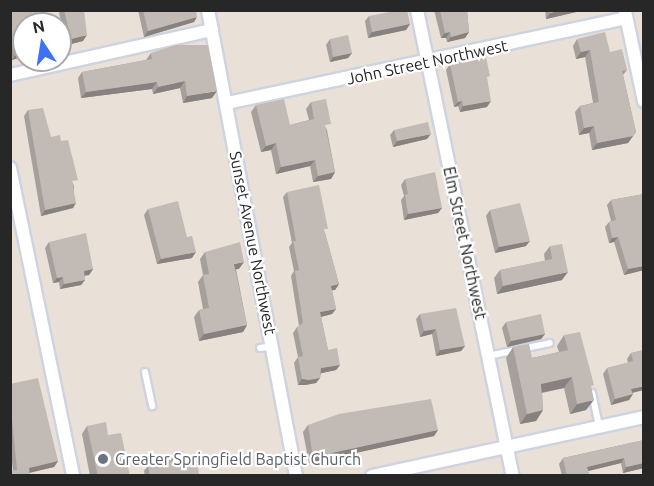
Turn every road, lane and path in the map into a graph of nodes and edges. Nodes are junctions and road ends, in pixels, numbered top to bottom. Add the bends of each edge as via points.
1 (208, 10) edge
2 (417, 10) edge
3 (625, 14) edge
4 (212, 30) junction
5 (428, 62) junction
6 (10, 75) edge
7 (643, 98) edge
8 (227, 103) junction
9 (10, 168) edge
10 (550, 343) dead end
11 (489, 356) junction
12 (145, 372) dead end
13 (590, 384) edge
14 (152, 406) dead end
15 (644, 417) edge
16 (599, 427) junction
17 (507, 446) junction
18 (73, 476) edge
19 (296, 476) edge
20 (372, 476) edge
21 (513, 476) edge

1 - 4 street, Sunset Avenue Northwest
2 - 5 street, Elm Street Northwest
3 - 5 street, John Street Northwest
3 - 7 street
4 - 6 street
4 - 8 street, Sunset Avenue Northwest
5 - 8 street, John Street Northwest
5 - 11 street, Elm Street Northwest
8 - 19 street, Sunset Avenue Northwest via 266,347
9 - 18 street
10 - 11 lane
11 - 17 street, Elm Street Northwest
12 - 14 lane
13 - 16 lane
15 - 16 street
16 - 17 street
17 - 20 street
17 - 21 street, Elm Street Northwest

